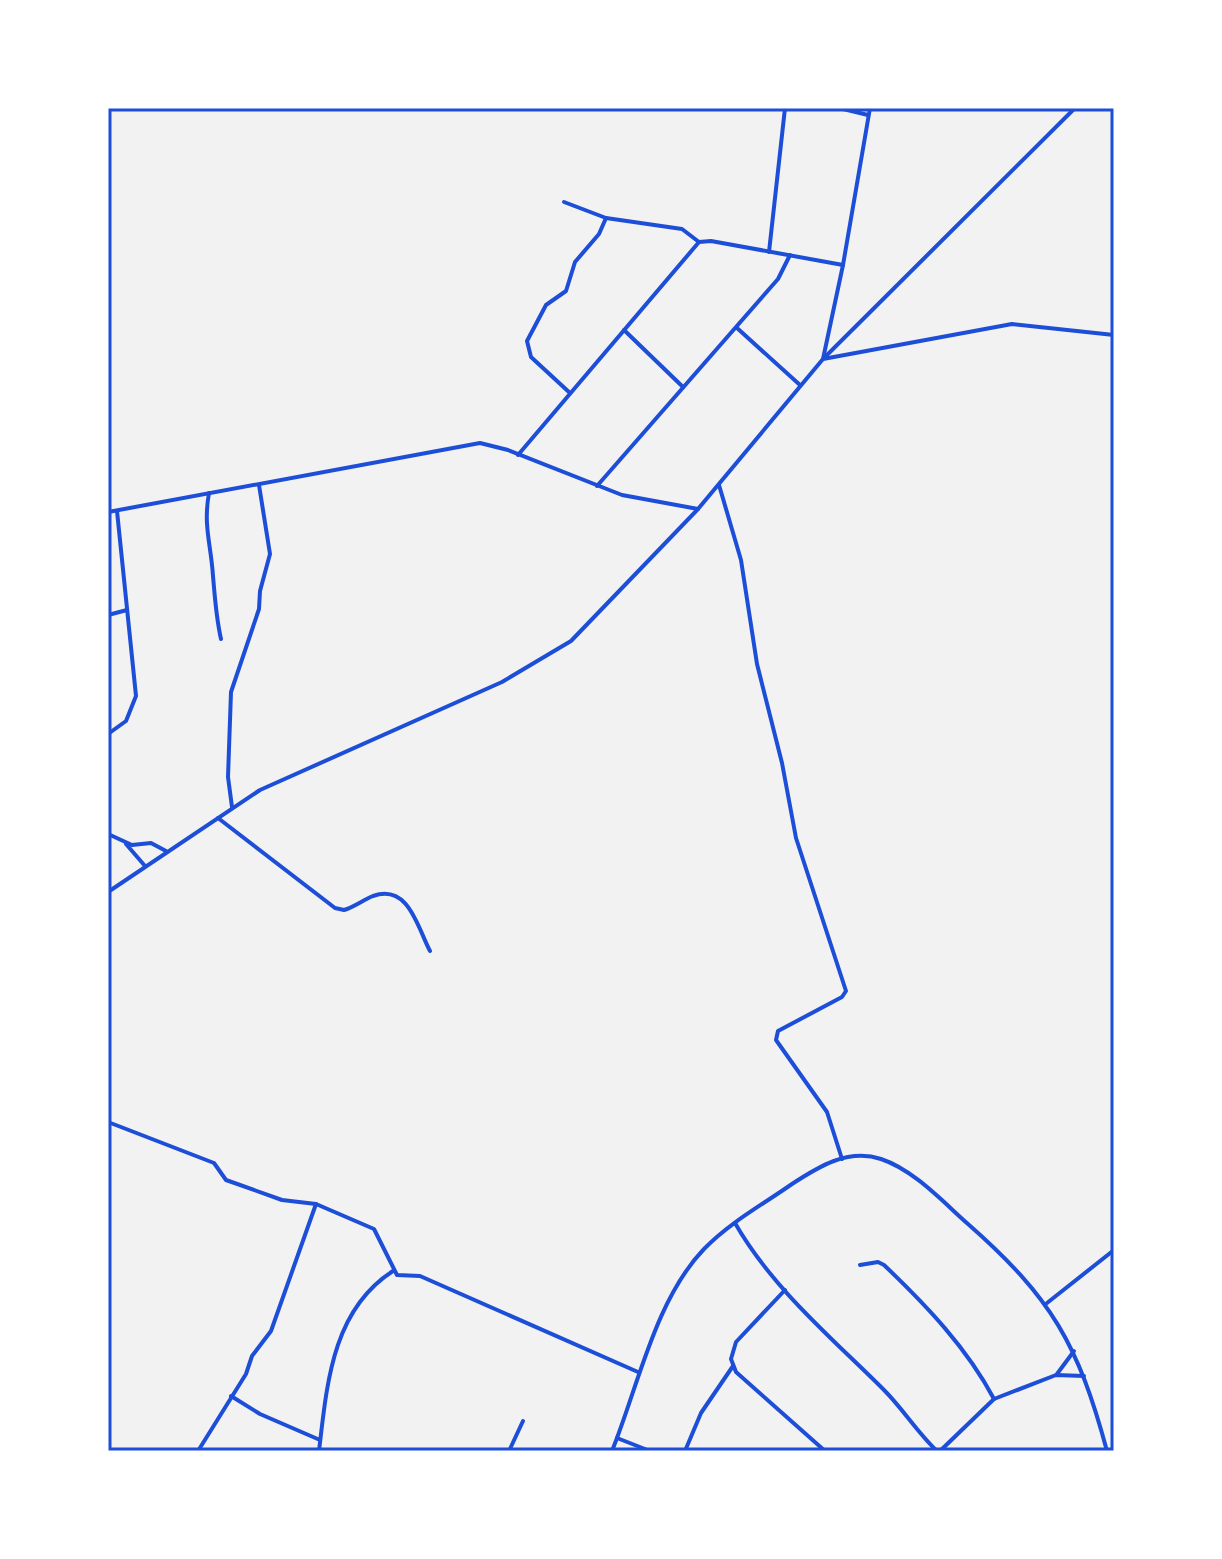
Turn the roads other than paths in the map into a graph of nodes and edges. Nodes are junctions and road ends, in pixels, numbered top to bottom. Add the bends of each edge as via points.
1 (785, 108) edge
2 (839, 108) edge
3 (870, 108) edge
4 (1075, 108) edge
5 (868, 115) junction
6 (564, 202) dead end
7 (606, 218) junction
8 (699, 242) junction
9 (769, 252) junction
10 (790, 255) junction
11 (843, 265) junction
12 (736, 328) junction
13 (624, 330) junction
14 (1114, 335) edge
15 (823, 359) junction
16 (800, 385) junction
17 (683, 387) junction
18 (570, 393) junction
19 (518, 455) junction
20 (719, 484) junction
21 (259, 485) junction
22 (596, 486) junction
23 (209, 493) junction
24 (698, 509) junction
25 (117, 511) junction
26 (108, 512) edge
27 (127, 610) junction
28 (108, 615) edge
29 (221, 639) dead end
30 (108, 734) edge
31 (233, 807) junction
32 (218, 818) junction
33 (108, 834) edge
34 (124, 842) junction
35 (166, 851) junction
36 (145, 866) junction
37 (108, 892) edge
38 (430, 951) dead end
39 (108, 1122) edge
40 (842, 1159) junction
41 (316, 1204) junction
42 (735, 1223) junction
43 (1114, 1250) edge
44 (860, 1265) dead end
45 (393, 1271) junction
46 (785, 1290) junction
47 (1047, 1303) junction
48 (1074, 1351) junction
49 (733, 1366) junction
50 (638, 1372) junction
51 (1056, 1375) junction
52 (1084, 1376) junction
53 (231, 1396) junction
54 (994, 1399) junction
55 (523, 1421) dead end
56 (617, 1438) junction
57 (320, 1440) junction
58 (198, 1451) edge
59 (319, 1451) edge
60 (509, 1451) edge
61 (612, 1451) edge
62 (650, 1451) edge
63 (685, 1451) edge
64 (825, 1451) edge
65 (938, 1451) edge
66 (1107, 1451) edge

1 - 9 street
2 - 5 street
3 - 5 street
4 - 15 street
5 - 11 street
6 - 7 street
7 - 8 street via 682,229
7 - 18 street via 575,262 566,291 546,305 527,341 531,357
8 - 9 street
8 - 13 street
9 - 10 street
10 - 11 street
10 - 12 street via 778,279
11 - 15 street
12 - 16 street
12 - 17 street
13 - 17 street
13 - 18 street
14 - 15 street via 1012,324
15 - 16 street
16 - 20 street
17 - 22 street
18 - 19 street
19 - 21 street via 480,443
19 - 22 street
20 - 24 street
20 - 40 street via 741,560 757,664 796,838 846,991 778,1031 776,1040 827,1112
21 - 23 street
21 - 31 street via 270,554 259,609 231,692 228,777
22 - 24 street
23 - 25 street
23 - 29 street via 204,520
24 - 31 street via 591,623 549,657 307,767
25 - 26 street
25 - 27 street
27 - 28 street
27 - 30 street via 136,696 126,721
31 - 32 street
32 - 35 street
32 - 38 street via 335,908 344,910 376,895 398,898 414,913
33 - 34 street
34 - 35 street via 142,847 151,843
34 - 36 street
35 - 36 street
36 - 37 street
39 - 41 street via 214,1163 226,1180 282,1200
40 - 42 street via 811,1171
40 - 47 street via 881,1159 905,1173 994,1247
41 - 45 street via 377,1231
41 - 53 street via 271,1331
42 - 46 street via 754,1256
42 - 50 street via 702,1251 685,1275
43 - 47 street
44 - 54 street via 884,1265 918,1297 974,1364
45 - 50 street via 403,1277 420,1276
45 - 57 street via 362,1295 343,1325
46 - 49 street via 736,1342
46 - 65 street
47 - 48 street
48 - 51 street
48 - 52 street
49 - 63 street via 701,1413
49 - 64 street
50 - 56 street
51 - 52 street
51 - 54 street
52 - 66 street
53 - 57 street
53 - 58 street
54 - 65 street
55 - 60 street
56 - 61 street
56 - 62 street
57 - 59 street

